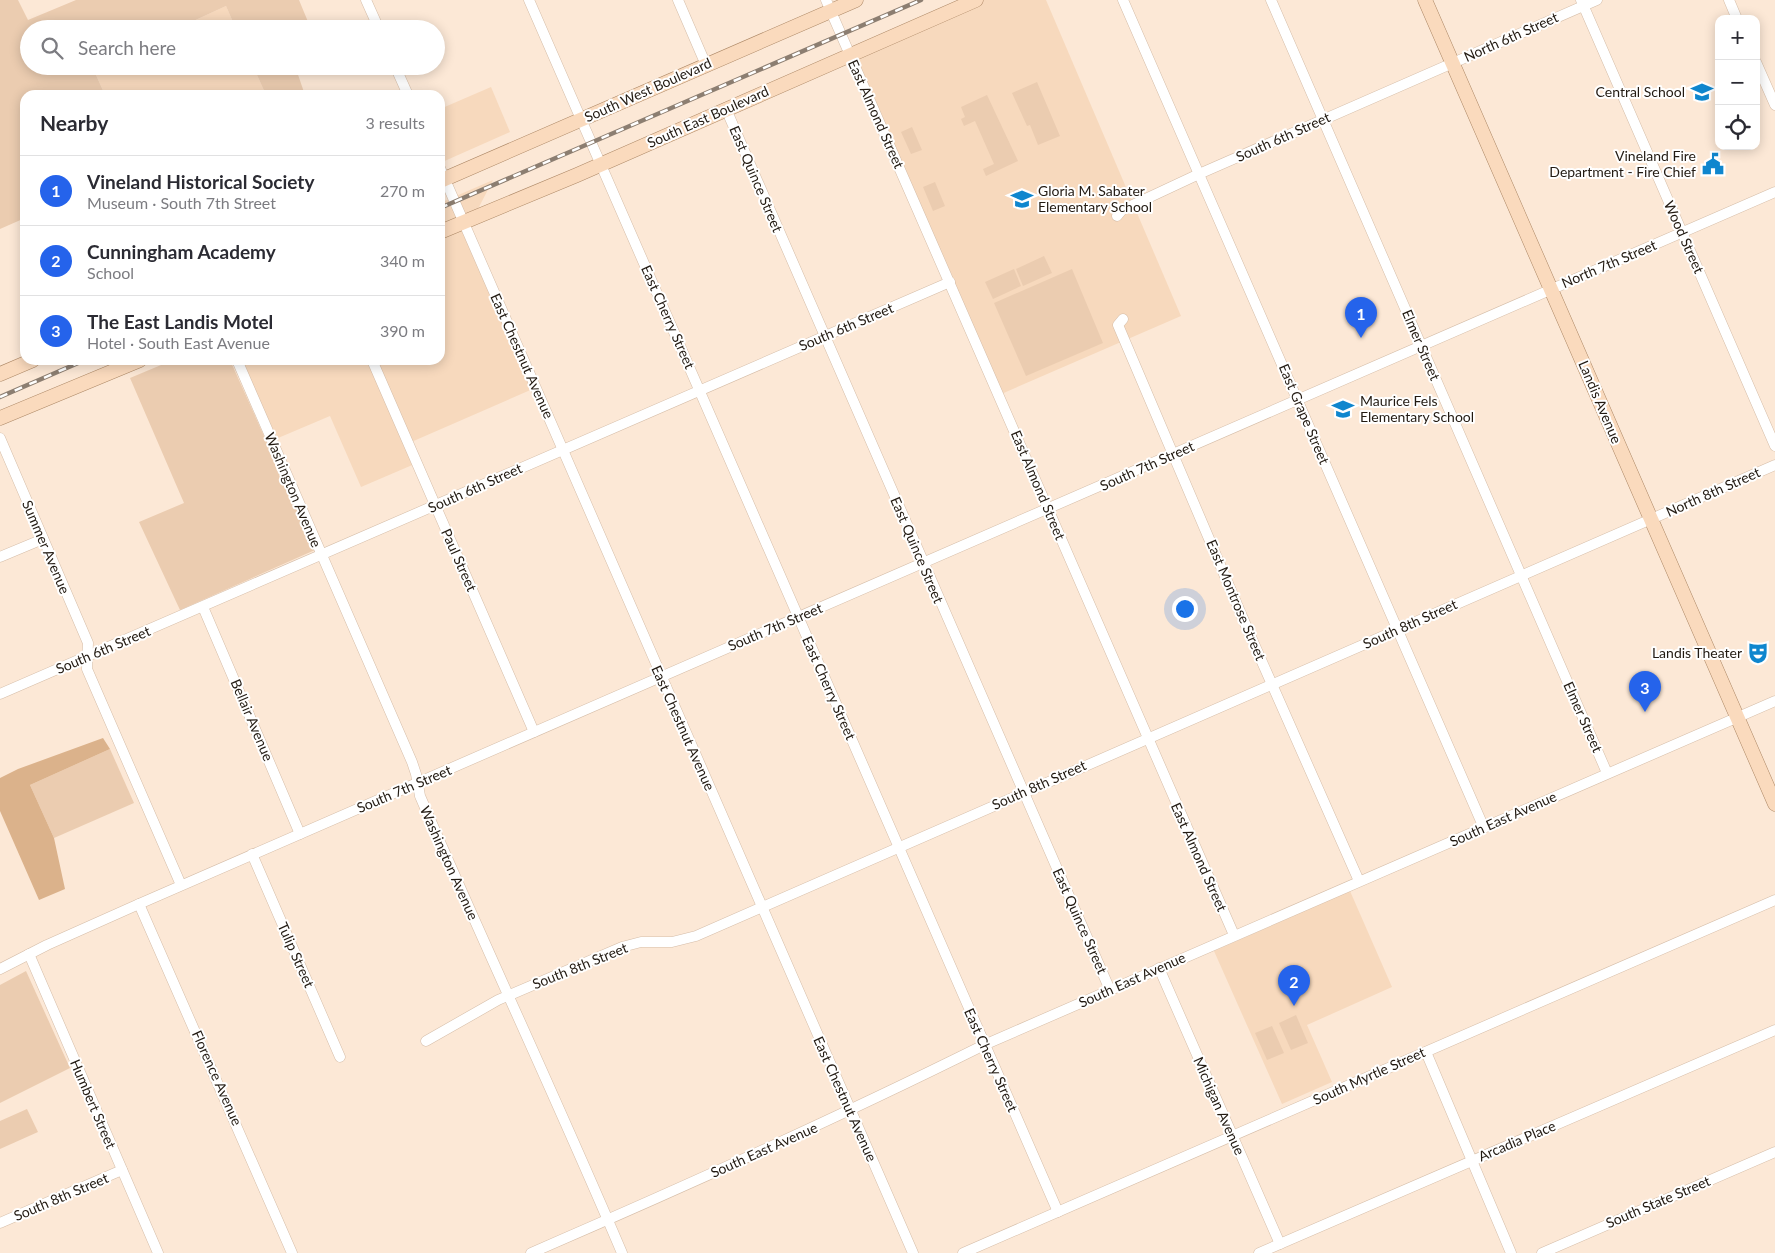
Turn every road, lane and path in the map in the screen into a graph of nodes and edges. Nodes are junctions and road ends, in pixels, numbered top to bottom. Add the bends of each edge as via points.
1 (366, 0) edge
2 (529, 0) edge
3 (678, 0) edge
4 (856, 0) edge
5 (975, 0) edge
6 (1123, 0) edge
7 (1271, 0) edge
8 (1425, 0) edge
9 (1597, 0) edge
10 (1729, 0) edge
11 (1582, 3) edge
12 (829, 5) edge
13 (1735, 15) edge
14 (375, 20) edge
15 (850, 55) junction
16 (1452, 63) junction
17 (706, 65) junction
18 (1760, 71) edge
19 (399, 75) edge
20 (406, 90) edge
21 (1775, 105) edge
22 (726, 109) junction
23 (582, 119) junction
24 (1324, 120) junction
25 (602, 164) junction
26 (1198, 174) junction
27 (445, 175) edge
28 (445, 182) edge
29 (1775, 192) edge
30 (1117, 216) dead end
31 (463, 222) junction
32 (445, 230) edge
33 (1682, 232) junction
34 (950, 282) junction
35 (1552, 289) junction
36 (1123, 319) dead end
37 (824, 336) junction
38 (1422, 346) junction
39 (21, 365) edge
40 (128, 365) edge
41 (238, 365) edge
42 (374, 365) edge
43 (0, 374) edge
44 (700, 390) junction
45 (1297, 400) junction
46 (0, 418) edge
47 (0, 438) edge
48 (1775, 446) edge
49 (562, 448) junction
50 (1173, 455) junction
51 (1775, 465) edge
52 (435, 506) junction
53 (1048, 509) junction
54 (1651, 520) junction
55 (43, 539) junction
56 (321, 554) junction
57 (0, 557) edge
58 (923, 564) junction
59 (1521, 575) junction
60 (203, 606) junction
61 (798, 618) junction
62 (1397, 630) junction
63 (88, 656) junction
64 (661, 676) junction
65 (1272, 684) junction
66 (0, 694) edge
67 (1775, 701) edge
68 (1738, 717) junction
69 (534, 732) junction
70 (1148, 738) junction
71 (1607, 773) junction
72 (418, 782) junction
73 (1023, 792) junction
74 (1775, 804) edge
75 (1484, 828) junction
76 (300, 834) junction
77 (899, 847) junction
78 (252, 854) junction
79 (1358, 881) junction
80 (181, 886) junction
81 (1775, 900) edge
82 (139, 904) junction
83 (761, 906) junction
84 (1234, 936) junction
85 (29, 954) junction
86 (1159, 968) junction
87 (0, 969) edge
88 (1110, 990) junction
89 (507, 996) junction
90 (1775, 1030) edge
91 (426, 1042) dead end
92 (984, 1045) junction
93 (1426, 1052) junction
94 (340, 1056) dead end
95 (850, 1110) junction
96 (1232, 1136) junction
97 (1775, 1152) edge
98 (1472, 1161) junction
99 (122, 1170) junction
100 (1058, 1212) junction
101 (608, 1220) junction
102 (0, 1223) edge
103 (1280, 1244) junction
104 (158, 1253) edge
105 (292, 1253) edge
106 (531, 1253) edge
107 (622, 1253) edge
108 (913, 1253) edge
109 (963, 1253) edge
110 (1259, 1253) edge
111 (1511, 1253) edge
112 (1542, 1253) edge

1 - 14 street
2 - 23 street, East Cherry Street
3 - 17 street
4 - 12 main road, South West Boulevard
5 - 15 main road, South East Boulevard
6 - 26 street, East Grape Street
7 - 24 street, Elmer Street
8 - 16 main road, Landis Avenue
9 - 11 street, North 6th Street
10 - 13 street
11 - 16 street, North 6th Street
11 - 33 street, Wood Street
12 - 15 street, East Almond Street
12 - 17 main road, South West Boulevard
15 - 22 main road, South East Boulevard
15 - 34 street, East Almond Street
16 - 24 street, South 6th Street
16 - 35 main road, Landis Avenue
17 - 23 main road, South West Boulevard
18 - 21 street
19 - 20 street
22 - 25 main road, South East Boulevard
22 - 37 street, East Quince Street
23 - 25 street, East Cherry Street
23 - 27 main road, South West Boulevard
24 - 26 street, South 6th Street
24 - 38 street, Elmer Street
25 - 31 main road, South East Boulevard
25 - 44 street, East Cherry Street
26 - 30 street, South 6th Street via 1122,210
26 - 45 street, East Grape Street
28 - 31 street, East Chestnut Avenue
29 - 33 street, North 7th Street
31 - 32 main road, South East Boulevard
31 - 49 street, East Chestnut Avenue
33 - 35 street, North 7th Street
33 - 48 street, Wood Street
34 - 37 street, South 6th Street
34 - 53 street, East Almond Street
35 - 38 street, South 7th Street
35 - 54 main road, Landis Avenue
36 - 50 street, East Montrose Street via 1118,325
37 - 44 street, South 6th Street
37 - 58 street, East Quince Street
38 - 45 street, South 7th Street
38 - 59 street, Elmer Street
39 - 43 main road
40 - 46 main road
41 - 56 street, Washington Avenue
42 - 52 street, Paul Street
44 - 49 street, South 6th Street
44 - 61 street, East Cherry Street
45 - 50 street, South 7th Street
45 - 62 street, East Grape Street
47 - 55 street, Summer Avenue
49 - 52 street, South 6th Street
49 - 64 street, East Chestnut Avenue
50 - 53 street, South 7th Street
50 - 65 street, East Montrose Street
51 - 54 street, North 8th Street
52 - 56 street, South 6th Street
52 - 69 street, Paul Street
53 - 58 street, South 7th Street
53 - 70 street, East Almond Street
54 - 59 street, South 8th Street
54 - 68 main road, Landis Avenue
55 - 57 street
55 - 63 street, Summer Avenue via 88,643
56 - 60 street, South 6th Street
56 - 72 street, Washington Avenue
58 - 61 street, South 7th Street
58 - 73 street, East Quince Street
59 - 62 street, South 8th Street
59 - 71 street, Elmer Street
60 - 63 street, South 6th Street
60 - 76 street, Bellair Avenue
61 - 64 street, South 7th Street
61 - 77 street, East Cherry Street
62 - 65 street, South 8th Street
62 - 75 street, East Grape Street
63 - 66 street, South 6th Street
63 - 80 street via 87,669
64 - 69 street, South 7th Street
64 - 83 street, East Chestnut Avenue
65 - 70 street, South 8th Street
65 - 79 street, East Montrose Street
67 - 68 street, South East Avenue
68 - 71 street, South East Avenue
68 - 74 main road, Landis Avenue
69 - 72 street, South 7th Street
70 - 73 street, South 8th Street
70 - 84 street, East Almond Street
71 - 75 street, South East Avenue
72 - 76 street, South 7th Street
72 - 89 street, Washington Avenue via 420,796
73 - 77 street, South 8th Street
73 - 88 street, East Quince Street
75 - 79 street, South East Avenue
76 - 78 street, South 7th Street
77 - 83 street, South 8th Street
77 - 92 street, East Cherry Street
78 - 80 street, South 7th Street
78 - 94 street, Tulip Street
79 - 84 street, South East Avenue
80 - 82 street, South 7th Street
81 - 93 street, South Myrtle Street
82 - 85 street, South 7th Street
82 - 105 street, Florence Avenue
83 - 89 street, South 8th Street via 696,936 627,946
83 - 95 street, East Chestnut Avenue
84 - 86 street, South East Avenue
85 - 87 street, South 7th Street
85 - 99 street, Humbert Street
86 - 88 street, South East Avenue
86 - 96 street, Michigan Avenue
88 - 92 street, South East Avenue
89 - 91 street, South 8th Street
89 - 101 street, Washington Avenue
90 - 98 street, Arcadia Place
92 - 95 street, South East Avenue
92 - 100 street, East Cherry Street
93 - 96 street, South Myrtle Street
93 - 98 street
95 - 101 street, South East Avenue
95 - 108 street, East Chestnut Avenue
96 - 100 street, South Myrtle Street
96 - 103 street, Michigan Avenue
97 - 112 street, South State Street
98 - 103 street, Arcadia Place
98 - 111 street
99 - 102 street, South 8th Street
99 - 104 street, Humbert Street
100 - 109 street, South Myrtle Street
101 - 106 street, South East Avenue
101 - 107 street, Washington Avenue
103 - 110 street, Arcadia Place

